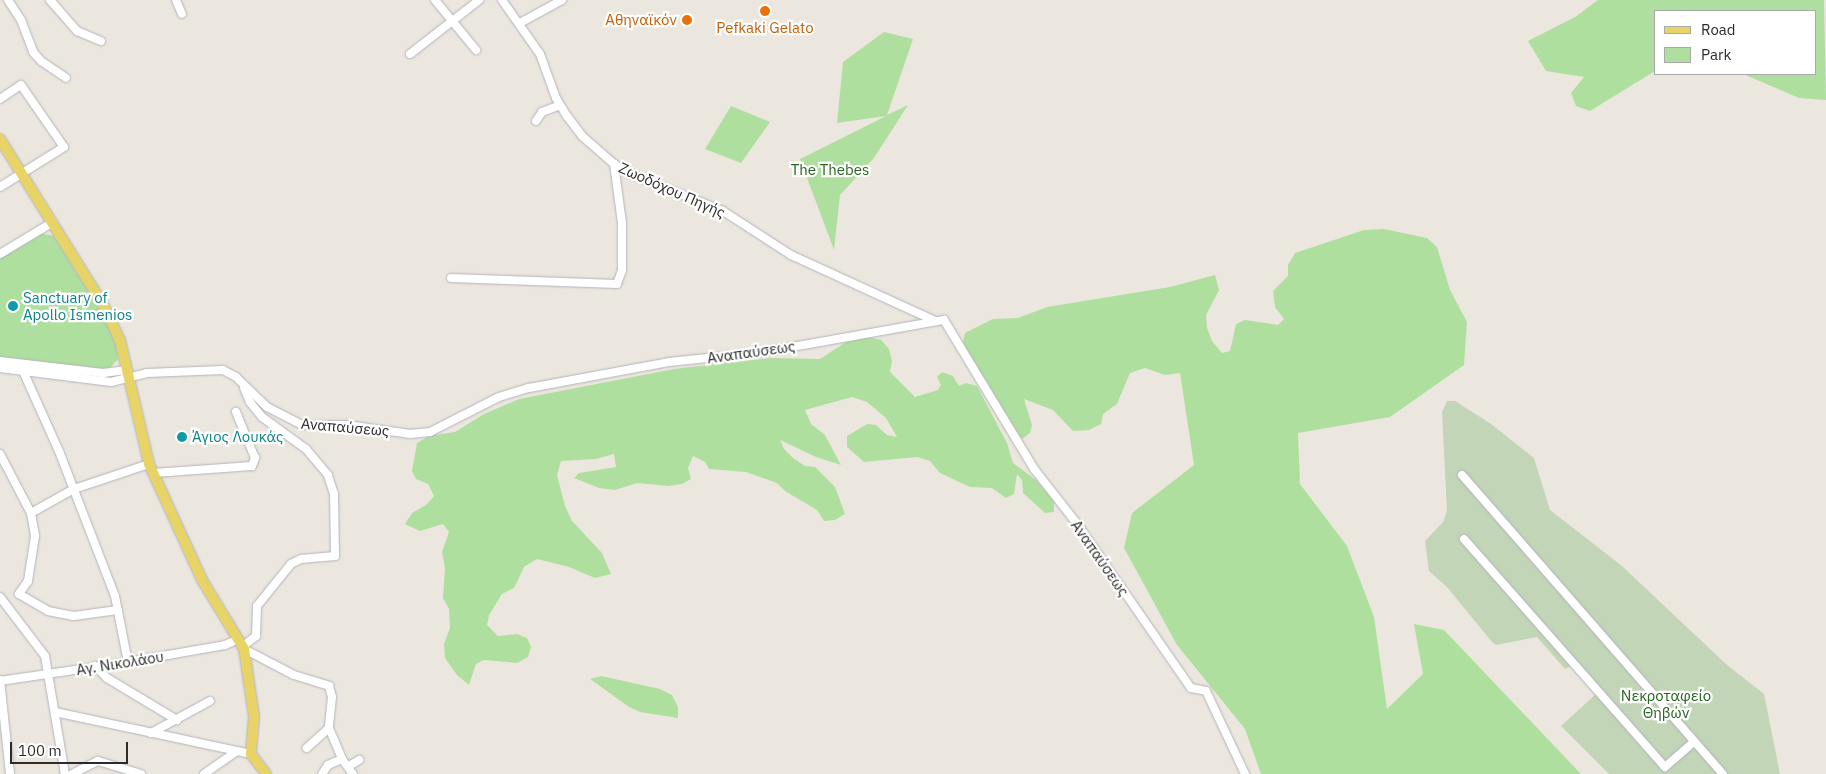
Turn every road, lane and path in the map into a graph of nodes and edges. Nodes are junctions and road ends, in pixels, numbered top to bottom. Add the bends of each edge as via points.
1 (8, 0) edge
2 (50, 0) edge
3 (176, 0) edge
4 (436, 0) edge
5 (479, 0) edge
6 (502, 0) edge
7 (562, 0) edge
8 (182, 14) dead end
9 (452, 22) junction
10 (520, 23) junction
11 (101, 41) dead end
12 (476, 50) dead end
13 (410, 54) dead end
14 (66, 78) dead end
15 (0, 99) edge
16 (560, 105) junction
17 (536, 121) dead end
18 (0, 139) edge
19 (614, 164) junction
20 (22, 172) junction
21 (0, 187) edge
22 (53, 222) junction
23 (0, 253) edge
24 (451, 278) dead end
25 (910, 309) junction
26 (936, 321) junction
27 (904, 327) junction
28 (0, 361) edge
29 (0, 368) edge
30 (18, 368) junction
31 (128, 374) junction
32 (244, 386) junction
33 (236, 412) dead end
34 (0, 454) edge
35 (151, 469) junction
36 (1462, 476) dead end
37 (74, 489) junction
38 (31, 513) junction
39 (1464, 540) dead end
40 (19, 594) junction
41 (1, 598) edge
42 (118, 610) junction
43 (242, 645) junction
44 (128, 662) junction
45 (95, 666) junction
46 (48, 674) junction
47 (0, 680) edge
48 (210, 701) dead end
49 (55, 712) junction
50 (176, 720) junction
51 (329, 728) junction
52 (151, 733) junction
53 (1694, 742) junction
54 (307, 748) dead end
55 (237, 751) junction
56 (250, 754) junction
57 (342, 760) junction
58 (359, 760) dead end
59 (351, 770) edge
60 (10, 774) edge
61 (65, 774) edge
62 (72, 774) edge
63 (141, 774) edge
64 (204, 774) edge
65 (266, 774) edge
66 (322, 774) edge
67 (1245, 774) edge
68 (1723, 774) edge

1 - 14 street via 21,20 33,52 41,62
2 - 11 street via 77,31
3 - 8 street
4 - 9 street
5 - 9 street
6 - 10 street, Ζωοδόχου Πηγής
7 - 10 street
9 - 12 street
9 - 13 street
10 - 16 street, Ζωοδόχου Πηγής via 540,54
15 - 20 street via 21,85 64,147
16 - 17 street via 542,112
16 - 19 street, Ζωοδόχου Πηγής via 582,136
18 - 20 main road
19 - 24 street via 622,224 622,270 617,284
19 - 25 street, Ζωοδόχου Πηγής via 626,172 723,211 791,256
20 - 21 street
20 - 22 main road
22 - 23 street
22 - 31 main road via 104,306 120,340
25 - 26 street, Ζωοδόχου Πηγής
25 - 27 street
26 - 27 street, Αναπαύσεως
26 - 67 street, Αναπαύσεως via 944,320 1035,470 1078,525 1191,688 1206,691
27 - 32 street, Αναπαύσεως via 764,352 592,375 529,388 499,397 430,432 410,434 347,425 302,425 267,407
28 - 30 street
29 - 30 street
30 - 31 street, Αναπαύσεως via 112,382
30 - 37 street
31 - 32 street, Αναπαύσεως via 223,370
31 - 35 main road
32 - 43 street via 250,402 262,417 306,449 328,476 334,494 335,556 300,559 291,564 257,606 256,636
33 - 35 street via 255,458 252,466
34 - 38 street
35 - 37 street
35 - 43 main road via 202,580
36 - 53 street
37 - 38 street
37 - 42 street
38 - 40 street via 36,536 28,581
39 - 53 street via 1665,768
40 - 41 street
40 - 42 street via 48,611 74,616
41 - 46 street via 42,650
42 - 44 street
43 - 44 street, Αγ. Νικολάου via 225,645
43 - 51 street via 294,675 329,686 332,697
43 - 56 main road via 254,717
44 - 45 street, Αγ. Νικολάου
45 - 46 street, Αγ. Νικολάου
45 - 50 street via 107,678
46 - 47 street, Αγ. Νικολάου
46 - 49 street
47 - 60 street
48 - 50 street
49 - 52 street
49 - 61 street
50 - 52 street
51 - 54 street
51 - 57 street
52 - 55 street
53 - 68 street
55 - 56 street
55 - 64 street
56 - 65 main road
57 - 59 street
57 - 66 street via 328,764
58 - 59 street
62 - 63 street via 98,761

